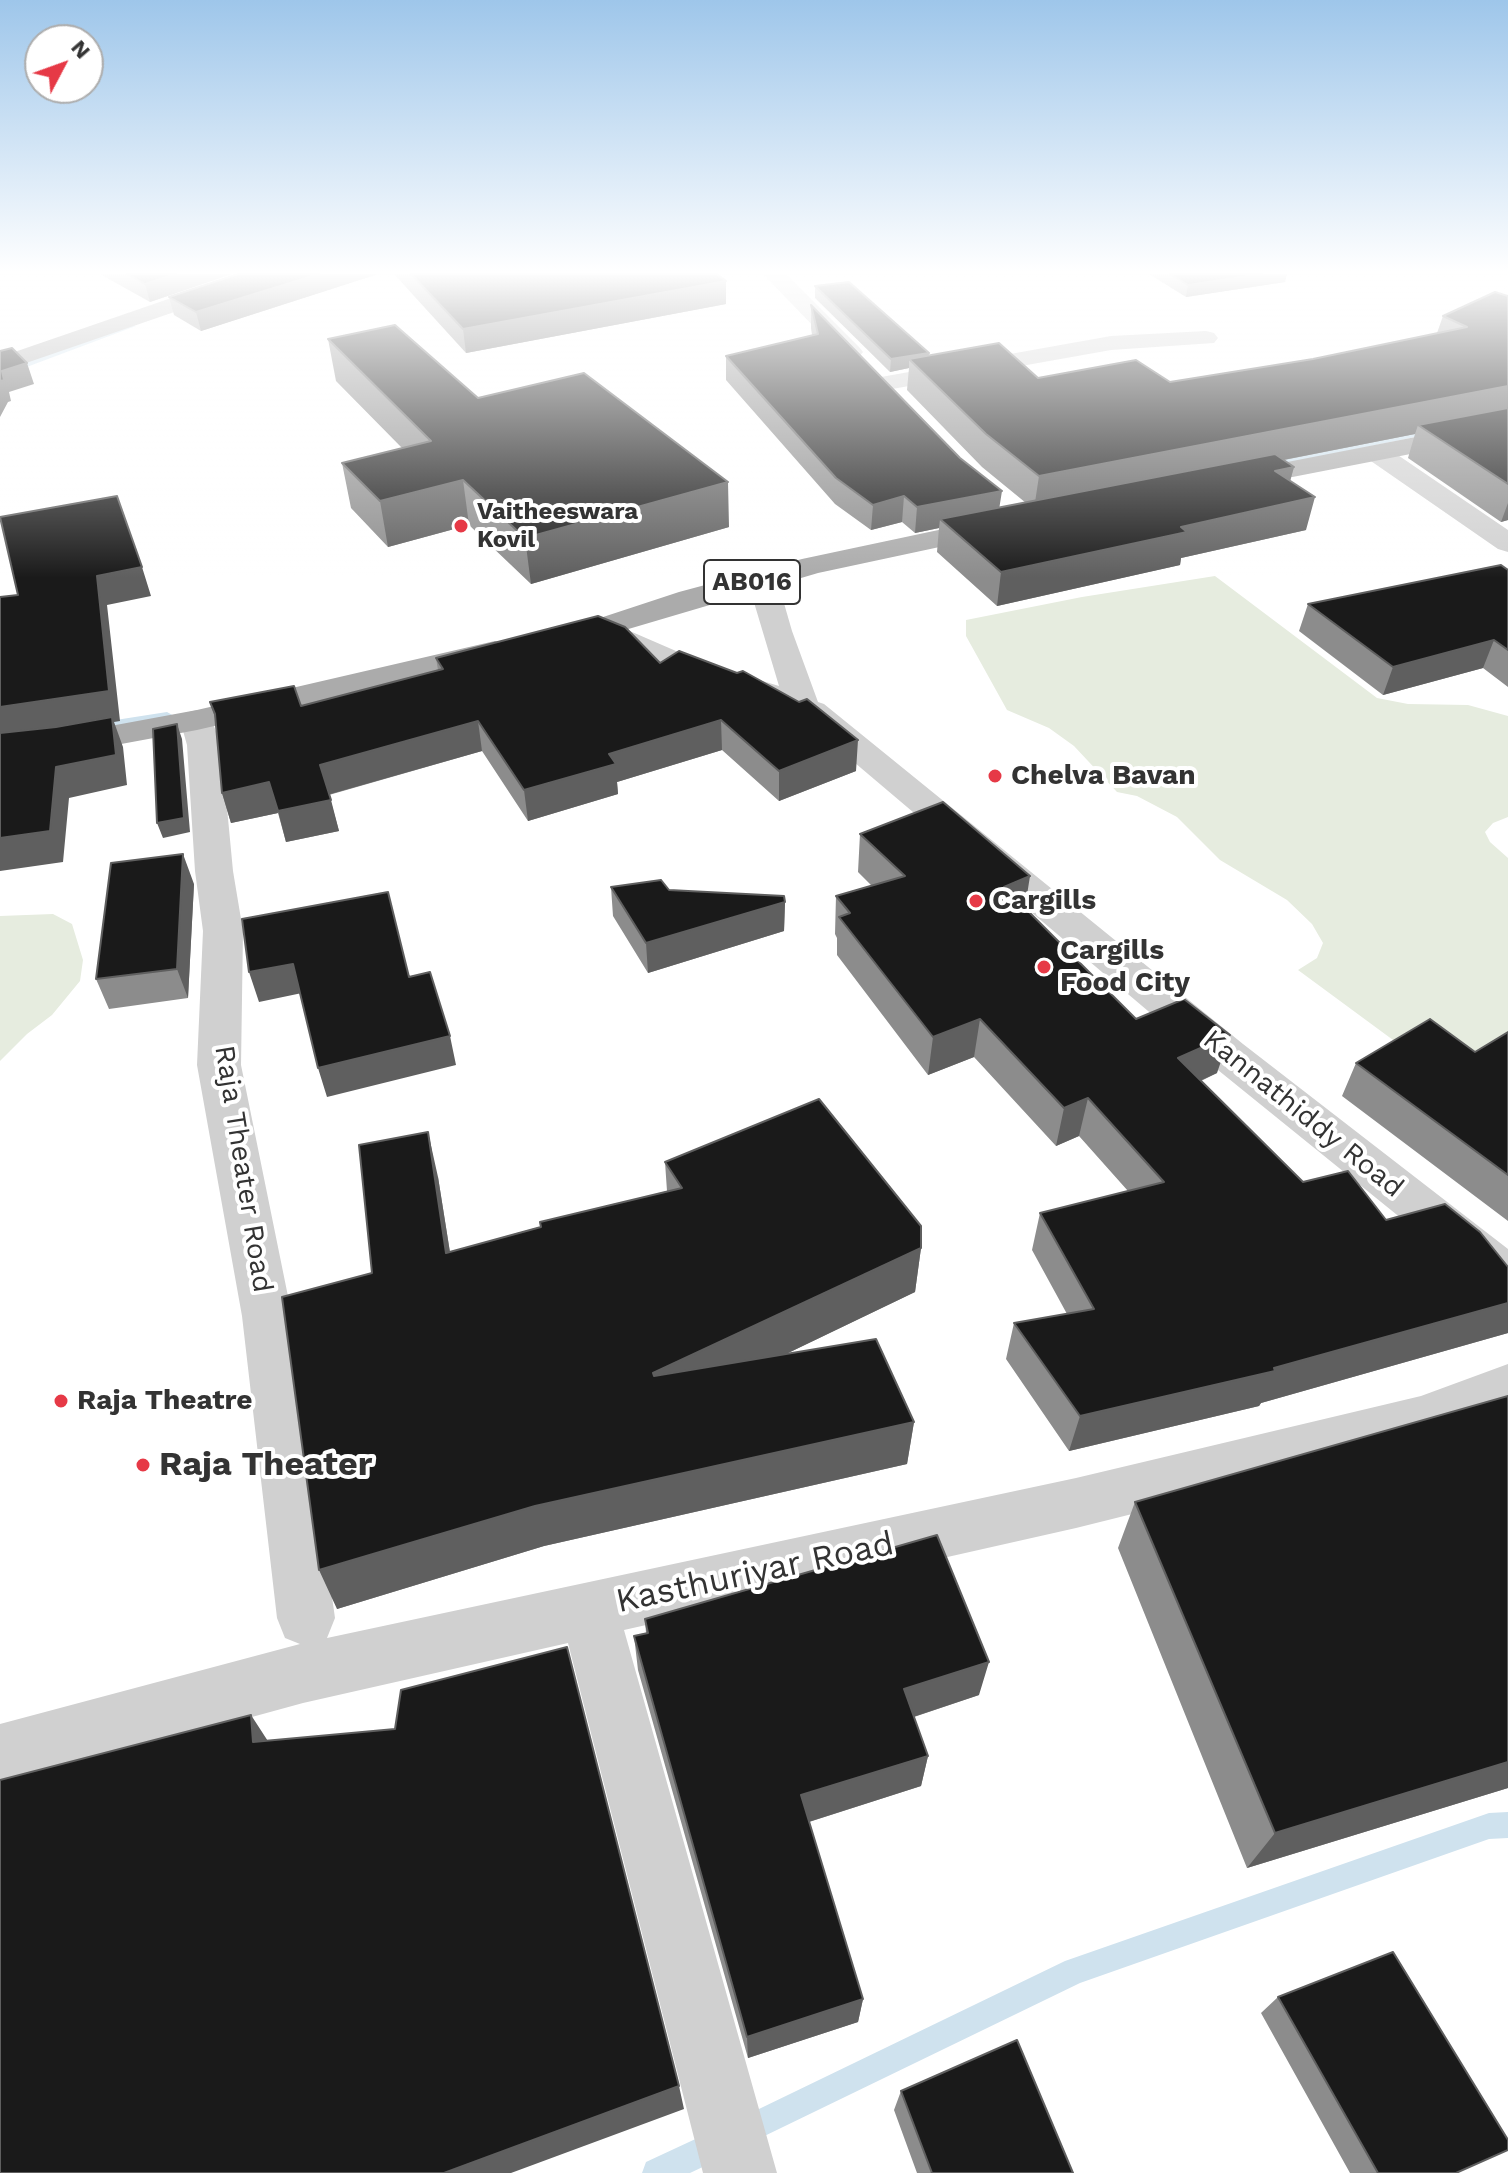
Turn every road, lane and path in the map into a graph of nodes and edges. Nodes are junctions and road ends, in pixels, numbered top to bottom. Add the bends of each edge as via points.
1 (874, 375) edge
2 (964, 375) edge
3 (1508, 427) edge
4 (1377, 453) junction
5 (1209, 485) edge
6 (1019, 516) edge
7 (1508, 543) edge
8 (762, 579) junction
9 (598, 629) junction
10 (802, 704) junction
11 (197, 720) junction
12 (0, 752) edge
13 (1508, 1277) edge
14 (1508, 1387) edge
15 (589, 1610) junction
16 (306, 1618) dead end
17 (0, 1755) edge
18 (740, 2173) edge

1 - 2 street via 889,392
3 - 4 main road
4 - 5 main road
4 - 7 street
6 - 8 main road, AB016
8 - 9 main road, AB016
8 - 10 street
9 - 10 street via 694,671
9 - 11 main road, AB016
10 - 13 street, Kannathiddy Road via 1228,1055
11 - 12 main road, AB016
11 - 16 street, Raja Theater Road via 223,931 219,1065 267,1316
14 - 15 street, Kasthuriyar Road via 1406,1423 1076,1503
15 - 17 street, Kasthuriyar Road via 303,1673
15 - 18 street

